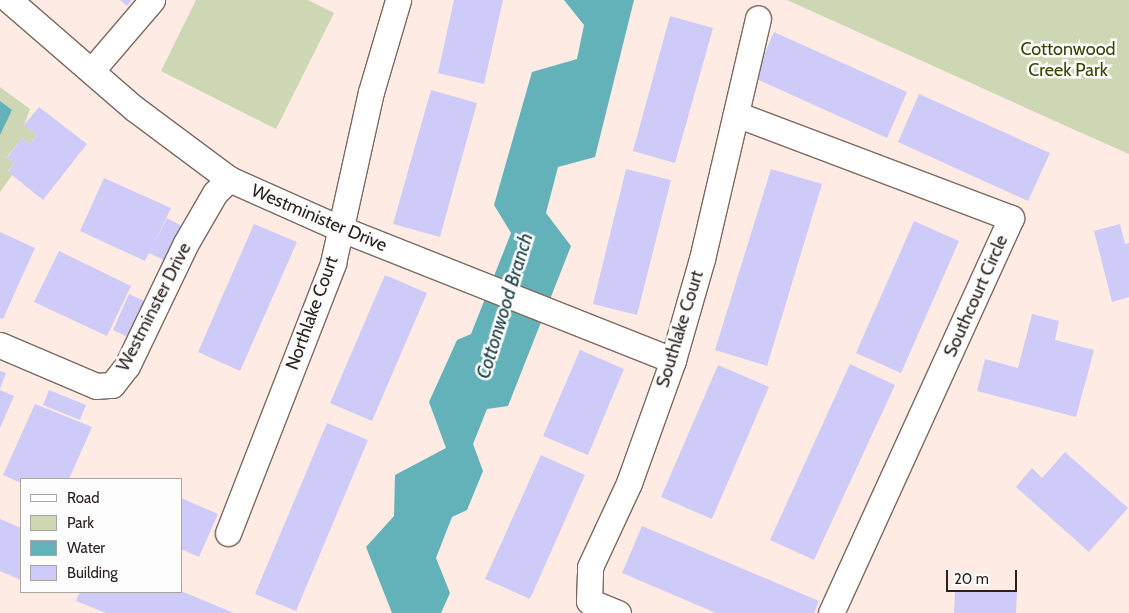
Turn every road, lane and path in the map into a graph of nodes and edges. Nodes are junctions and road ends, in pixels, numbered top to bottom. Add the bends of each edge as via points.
1 (9, 0) edge
2 (152, 0) edge
3 (398, 0) edge
4 (758, 18) dead end
5 (93, 69) junction
6 (736, 114) junction
7 (229, 179) junction
8 (339, 228) junction
9 (0, 345) edge
10 (673, 360) junction
11 (228, 533) dead end
12 (618, 613) edge
13 (831, 613) edge

1 - 5 street, Westminister Drive
2 - 5 street
3 - 8 street, Northlake Court
4 - 6 street, Southlake Court
5 - 7 street, Westminister Drive via 142,114
6 - 10 street, Southlake Court
6 - 13 street, Southcourt Circle via 1011,218
7 - 8 street, Westminister Drive
7 - 9 street, Westminster Drive via 215,193 186,243 127,366 112,385 96,386
8 - 10 street, Westminister Drive
8 - 11 street, Northlake Court via 333,263
10 - 12 street, Southlake Court via 628,483 590,567 589,601

